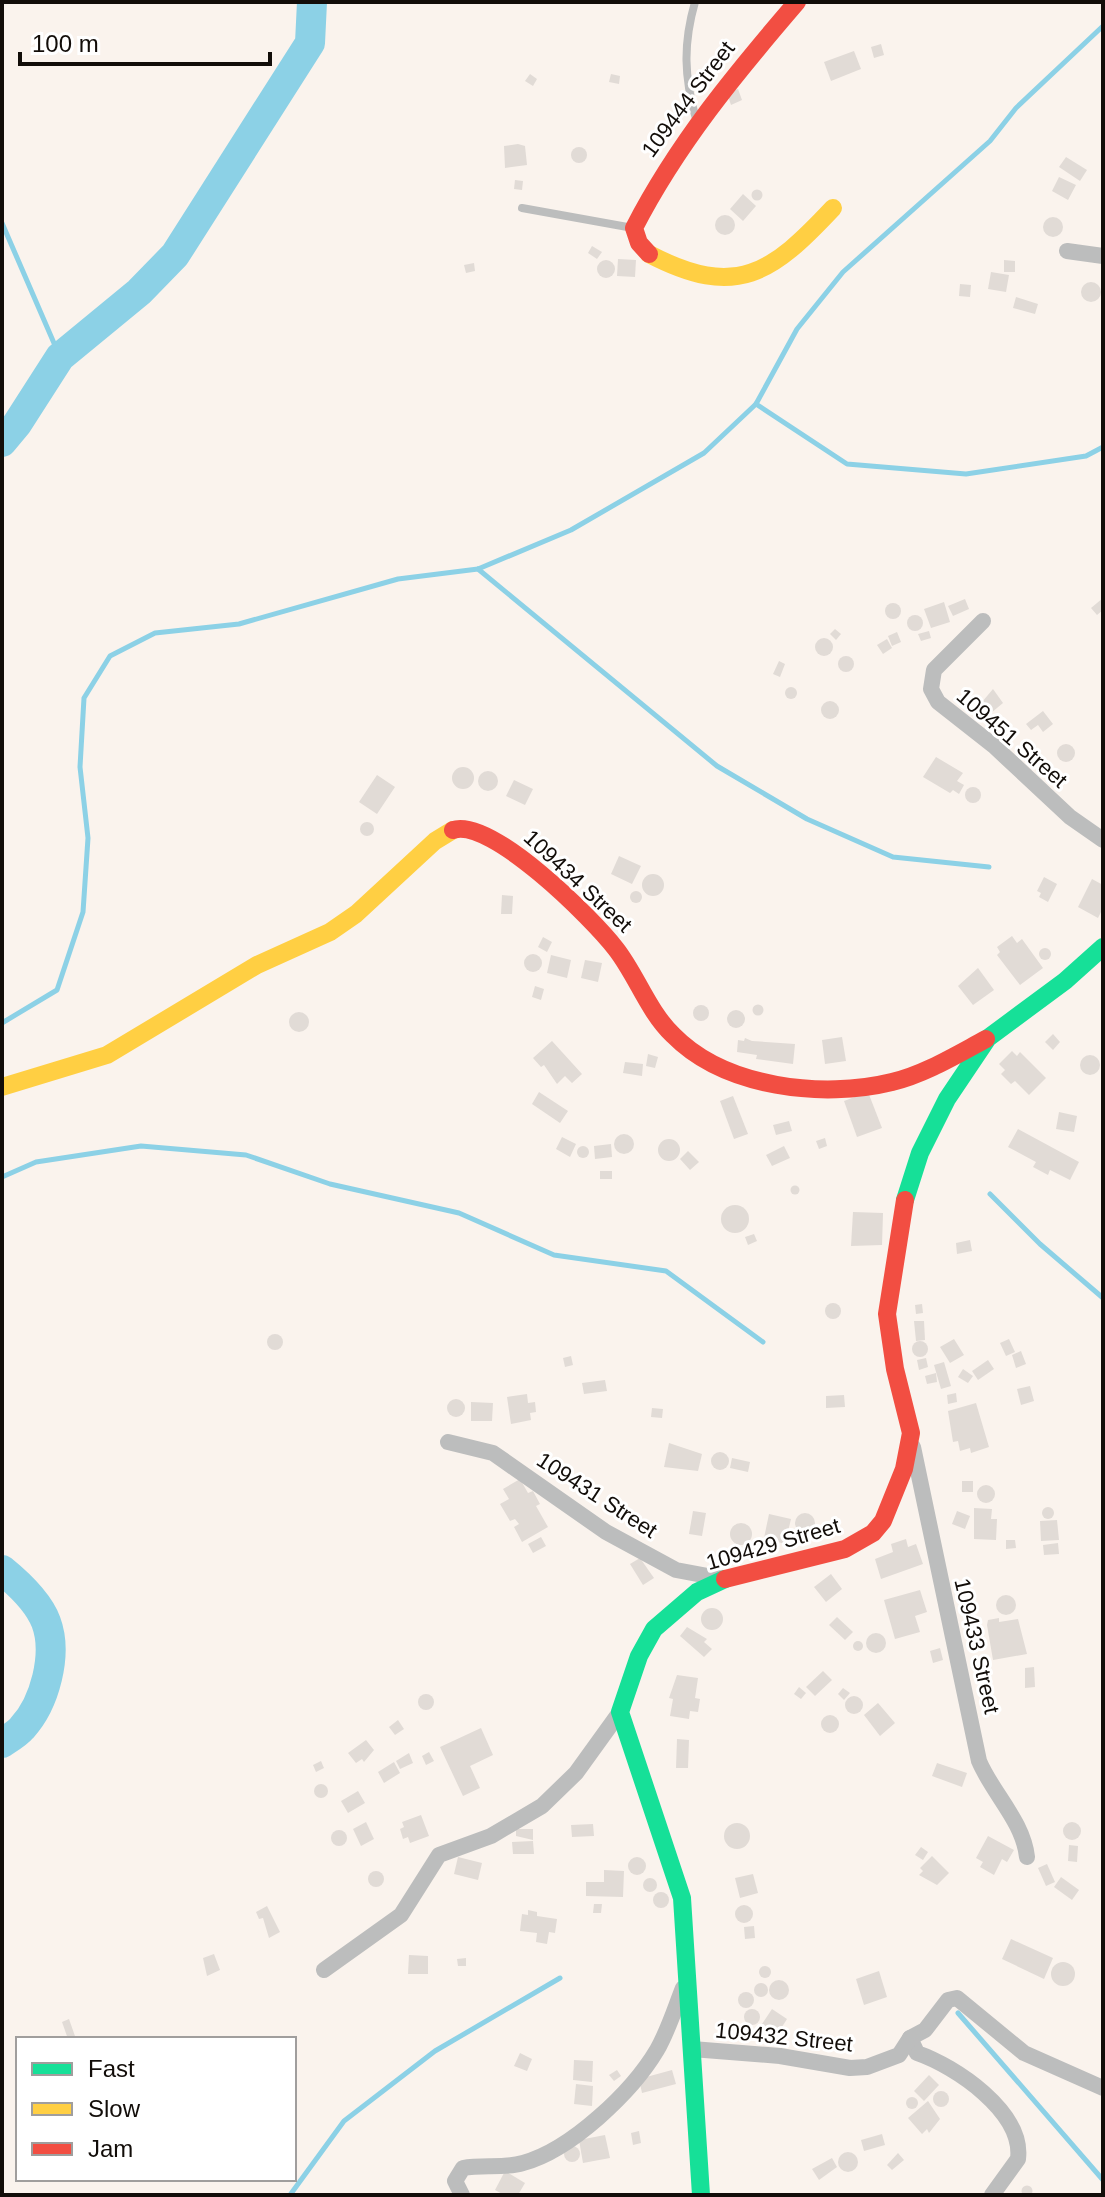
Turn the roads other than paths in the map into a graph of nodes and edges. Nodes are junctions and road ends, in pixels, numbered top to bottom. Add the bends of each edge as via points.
1 (695, 2) edge
2 (797, 2) edge
3 (697, 122) junction
4 (522, 208) dead end
5 (833, 208) dead end
6 (634, 228) junction
7 (1067, 251) dead end
8 (1103, 256) edge
9 (983, 621) dead end
10 (1103, 840) edge
11 (1103, 947) edge
12 (988, 1038) junction
13 (2, 1087) edge
14 (911, 1433) junction
15 (448, 1442) dead end
16 (724, 1579) junction
17 (620, 1712) junction
18 (1027, 1857) dead end
19 (324, 1970) dead end
20 (685, 1982) junction
21 (910, 2038) junction
22 (692, 2049) junction
23 (1103, 2088) edge
24 (462, 2195) edge
25 (701, 2195) edge
26 (992, 2195) edge

1 - 3 lane via 685,64
2 - 3 street, 109444 Street
3 - 6 street, 109444 Street
4 - 6 lane
5 - 6 street via 781,261 751,275 720,277 647,255 636,243
7 - 8 street
9 - 10 street, 109451 Street via 934,670 931,689 938,702
11 - 12 street, 109429 Street
12 - 13 street, 109434 Street via 928,1068 869,1086 762,1081 728,1071 674,1037 614,945 516,852 486,834 457,828 330,932 257,965 107,1055
12 - 14 street, 109429 Street via 947,1099 920,1153 901,1214 887,1314
14 - 16 street, 109429 Street via 894,1496 873,1533 824,1556
14 - 18 street, 109433 Street via 979,1761 1024,1838
15 - 16 street, 109431 Street via 493,1453 606,1532 676,1570
16 - 17 street, 109429 Street via 677,1605 654,1629
17 - 19 street via 576,1773 542,1806 498,1832 439,1855 401,1915
17 - 20 street via 682,1898
20 - 22 street
20 - 24 street via 656,2052 592,2122 571,2140 527,2162 463,2168 455,2181
21 - 22 street, 109432 Street via 899,2055 859,2068
21 - 23 street, 109432 Street via 925,2030 948,2000 957,1998 1024,2053
21 - 26 street via 917,2053 950,2067 989,2098 1014,2132 1018,2159
22 - 25 street

